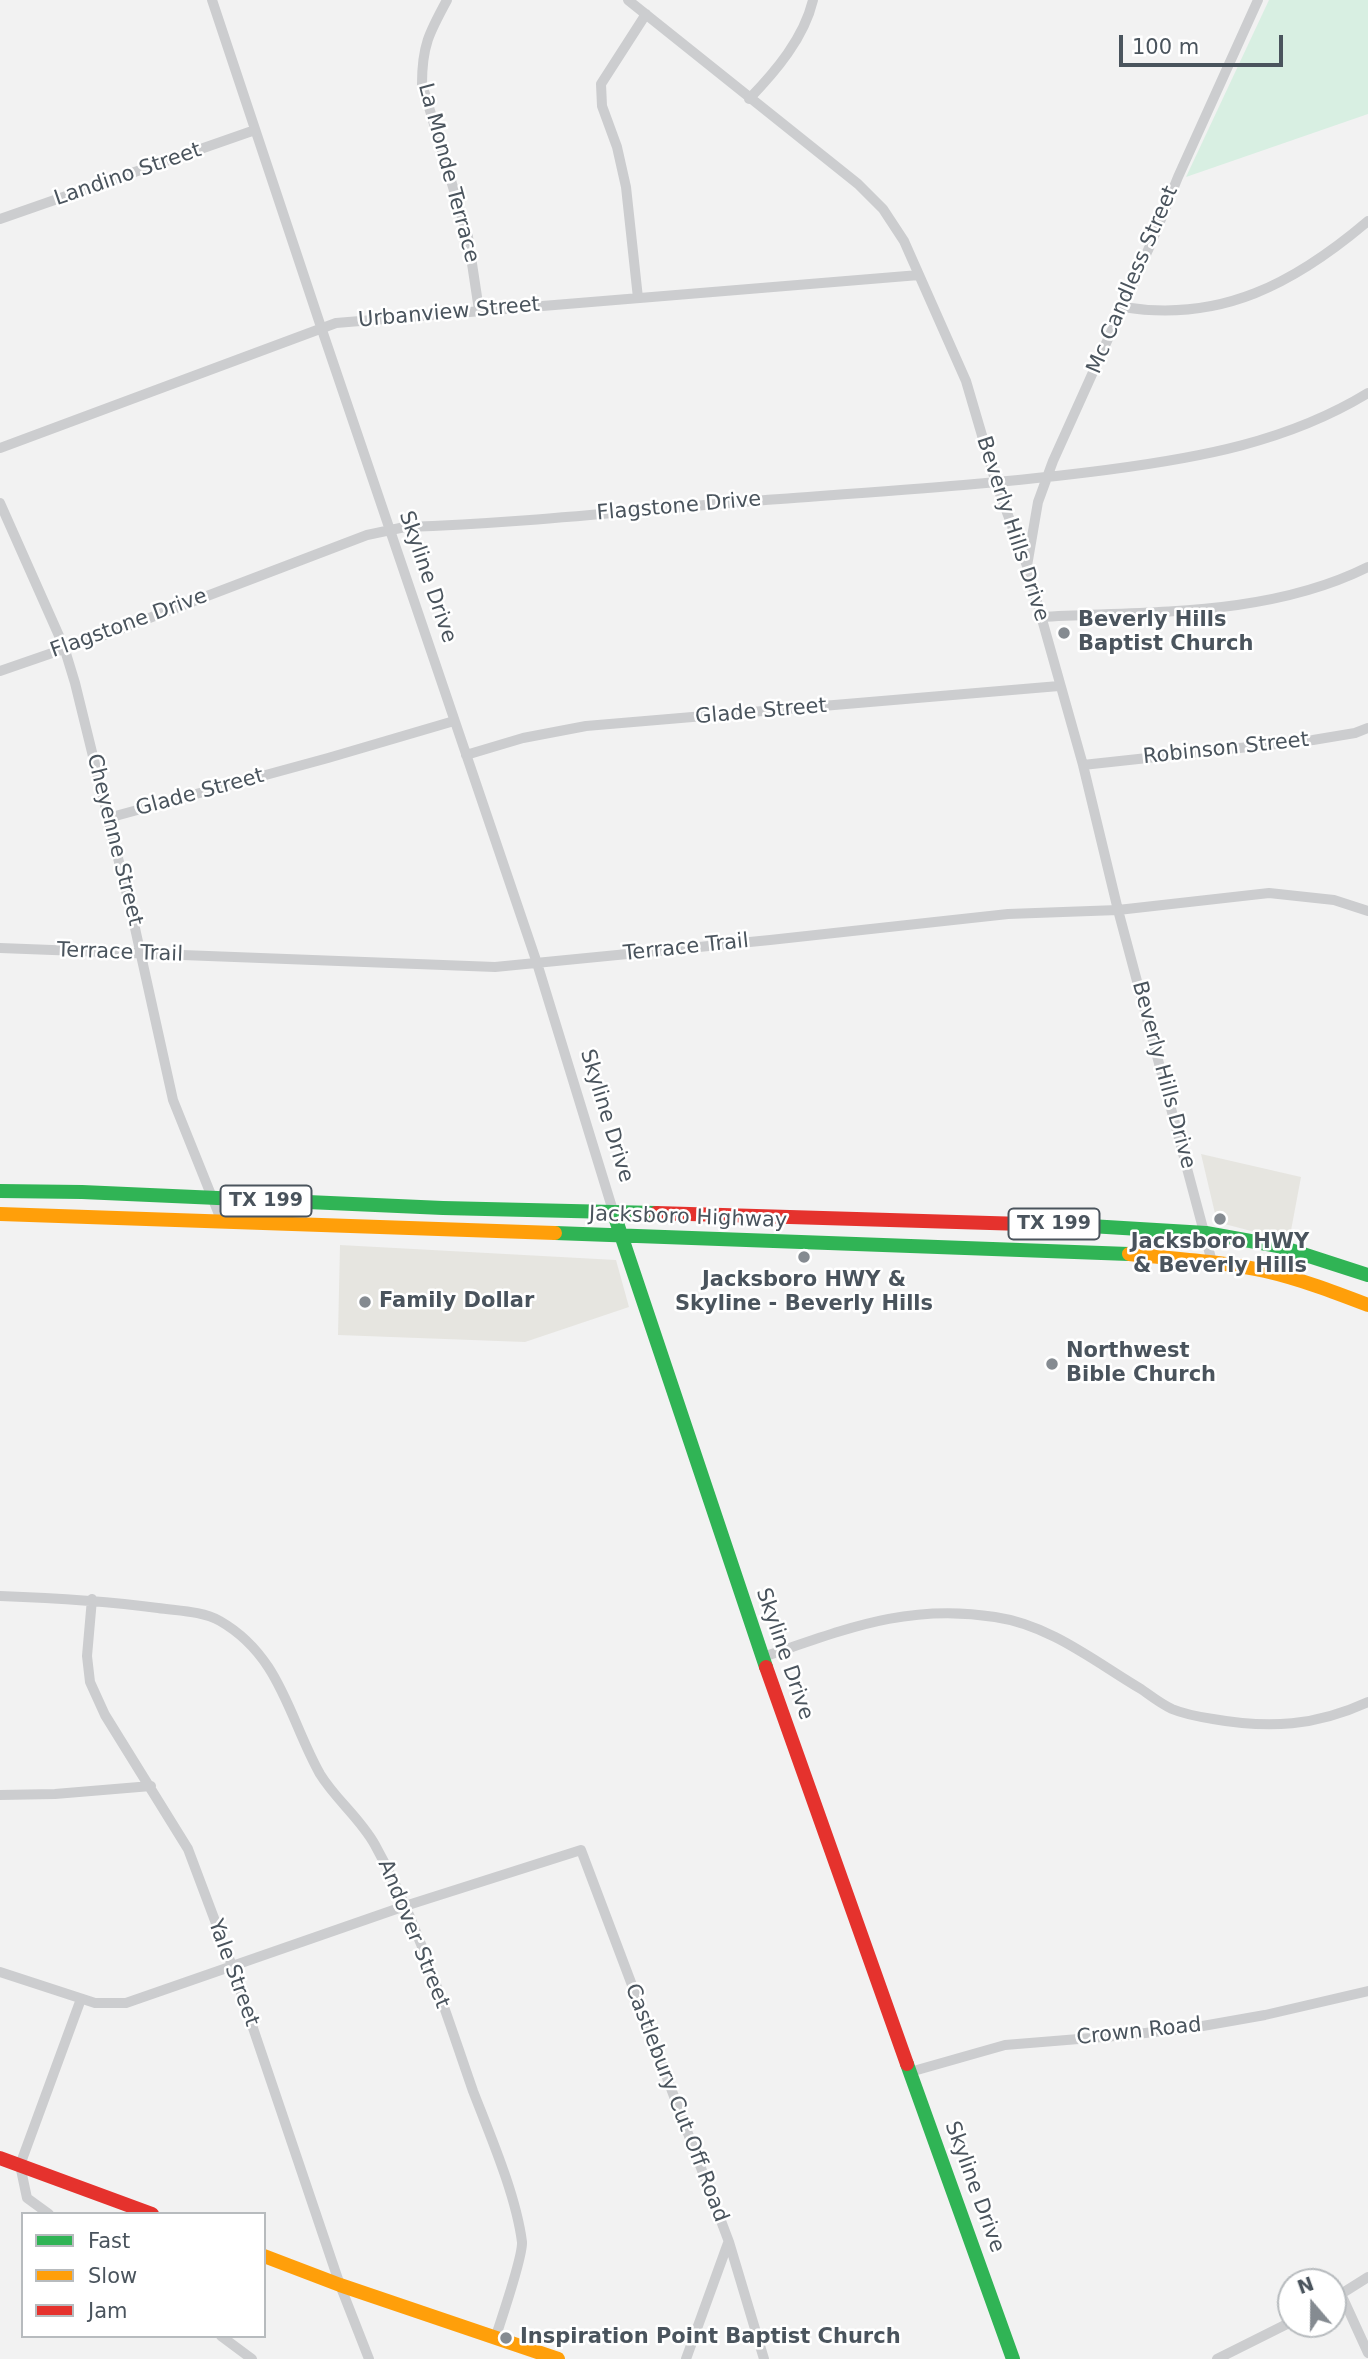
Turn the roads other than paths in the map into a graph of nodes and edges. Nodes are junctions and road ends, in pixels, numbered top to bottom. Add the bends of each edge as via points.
1 (212, 0) edge
2 (447, 0) edge
3 (628, 0) edge
4 (813, 0) edge
5 (1258, 0) edge
6 (646, 14) junction
7 (749, 99) junction
8 (255, 130) junction
9 (0, 219) edge
10 (1368, 221) edge
11 (919, 275) junction
12 (638, 298) junction
13 (1123, 307) junction
14 (479, 310) junction
15 (321, 327) junction
16 (1368, 393) edge
17 (0, 448) edge
18 (1046, 478) junction
19 (996, 483) junction
20 (0, 503) edge
21 (389, 530) junction
22 (1027, 566) junction
23 (1368, 568) edge
24 (1041, 617) junction
25 (64, 647) junction
26 (0, 671) edge
27 (1059, 686) junction
28 (454, 721) junction
29 (1368, 728) edge
30 (466, 755) junction
31 (1083, 765) junction
32 (108, 818) junction
33 (1118, 910) junction
34 (1368, 911) edge
35 (0, 948) edge
36 (141, 953) junction
37 (537, 963) junction
38 (0, 1191) edge
39 (44, 1192) junction
40 (212, 1198) junction
41 (0, 1214) edge
42 (614, 1214) junction
43 (44, 1215) junction
44 (927, 1220) junction
45 (222, 1222) junction
46 (1206, 1233) junction
47 (622, 1237) junction
48 (924, 1248) junction
49 (1212, 1262) junction
50 (1368, 1275) edge
51 (1368, 1305) edge
52 (0, 1595) edge
53 (92, 1599) junction
54 (763, 1657) junction
55 (1368, 1702) edge
56 (150, 1786) junction
57 (0, 1795) edge
58 (405, 1906) junction
59 (232, 1966) junction
60 (0, 1972) edge
61 (1368, 1991) edge
62 (77, 1997) junction
63 (910, 2072) junction
64 (0, 2158) edge
65 (20, 2165) junction
66 (46, 2212) edge
67 (147, 2212) edge
68 (729, 2242) junction
69 (266, 2257) edge
70 (1368, 2277) edge
71 (340, 2285) junction
72 (1347, 2290) edge
73 (1347, 2314) edge
74 (1277, 2329) edge
75 (224, 2338) edge
76 (495, 2339) junction
77 (1368, 2353) edge
78 (252, 2359) edge
79 (369, 2359) edge
80 (558, 2359) edge
81 (686, 2359) edge
82 (764, 2359) edge
83 (1013, 2359) edge
84 (1217, 2359) edge

1 - 8 street, Skyline Drive
2 - 14 street, La Monde Terrace via 426,38 422,84 468,237
3 - 6 street, Beverly Hills Drive
4 - 7 street via 808,19 785,57
5 - 13 street, Mc Candless Street
6 - 7 street, Beverly Hills Drive
6 - 12 street via 601,83 600,94 626,187
7 - 11 street, Beverly Hills Drive via 802,137 883,209
8 - 9 street, Landino Street
8 - 15 street, Skyline Drive
10 - 13 street via 1320,259 1241,300 1168,312
11 - 12 street, Urbanview Street
11 - 19 street, Beverly Hills Drive via 966,381
12 - 14 street, Urbanview Street
13 - 18 street, Mc Candless Street
14 - 15 street, Urbanview Street
15 - 17 street, Urbanview Street
15 - 21 street, Skyline Drive
16 - 18 street, Flagstone Drive via 1308,423 1213,454
18 - 19 street, Flagstone Drive
18 - 22 street, Mc Candless Street
19 - 21 street, Flagstone Drive
19 - 22 street, Beverly Hills Drive
20 - 25 street, Cheyenne Street
21 - 25 street, Flagstone Drive
21 - 28 street, Skyline Drive
22 - 24 street, Beverly Hills Drive
23 - 24 street via 1272,600
24 - 27 street, Beverly Hills Drive
25 - 26 street, Flagstone Drive
25 - 32 street, Cheyenne Street
27 - 30 street, Glade Street via 586,726
27 - 31 street, Beverly Hills Drive
28 - 30 street, Skyline Drive
28 - 32 street, Glade Street
29 - 31 street, Robinson Street via 1313,740
30 - 37 street, Skyline Drive
31 - 33 street, Beverly Hills Drive
32 - 36 street, Cheyenne Street
33 - 34 street, Terrace Trail via 1269,893 1334,900
33 - 37 street, Terrace Trail via 1008,914
33 - 46 street, Beverly Hills Drive
35 - 36 street, Terrace Trail
36 - 37 street, Terrace Trail via 495,967
36 - 40 street, Cheyenne Street via 173,1100
37 - 42 street, Skyline Drive
38 - 39 main road, Jacksboro Highway / TX 199
39 - 40 main road, Jacksboro Highway / TX 199
39 - 43 main road
40 - 42 main road, Jacksboro Highway / TX 199
40 - 45 street, Cheyenne Street
41 - 43 main road, Jacksboro Highway / TX 199
42 - 44 main road, Jacksboro Highway / TX 199
42 - 47 main road, Skyline Drive
43 - 45 main road, Jacksboro Highway / TX 199
44 - 46 main road, Jacksboro Highway / TX 199
44 - 48 main road
45 - 47 main road, Jacksboro Highway / TX 199
46 - 49 street, Beverly Hills Drive
46 - 50 main road, Jacksboro Highway / TX 199 via 1278,1246
47 - 48 main road, Jacksboro Highway / TX 199
47 - 54 main road, Skyline Drive
48 - 49 main road, Jacksboro Highway / TX 199 via 1099,1252
49 - 51 main road, Jacksboro Highway / TX 199 via 1314,1284
52 - 53 street, Andover Street
53 - 56 street, Yale Street via 87,1656 90,1682
53 - 58 street, Andover Street via 200,1614 219,1621 254,1650 285,1694 319,1772 373,1842
54 - 55 street via 845,1628 946,1612 996,1617 1048,1633 1172,1709 1205,1718 1287,1725 1319,1720
54 - 63 main road, Skyline Drive
56 - 57 street
56 - 59 street, Yale Street via 188,1849
58 - 59 street
58 - 68 street, Castlebury Cut Off Road via 581,1850
58 - 76 street, Andover Street via 517,2218 522,2246
59 - 62 street via 126,2003 96,2003
59 - 71 street, Yale Street
60 - 62 street
61 - 63 street, Crown Road via 1197,2027 1004,2045
62 - 65 street
63 - 83 main road, Skyline Drive
64 - 65 main road
65 - 66 street via 27,2198
65 - 67 main road
68 - 81 street
68 - 82 street, Castlebury Cut Off Road
69 - 71 main road
70 - 72 street
71 - 76 main road
71 - 79 street, Yale Street
73 - 77 street
74 - 84 street
75 - 78 street
76 - 80 main road

